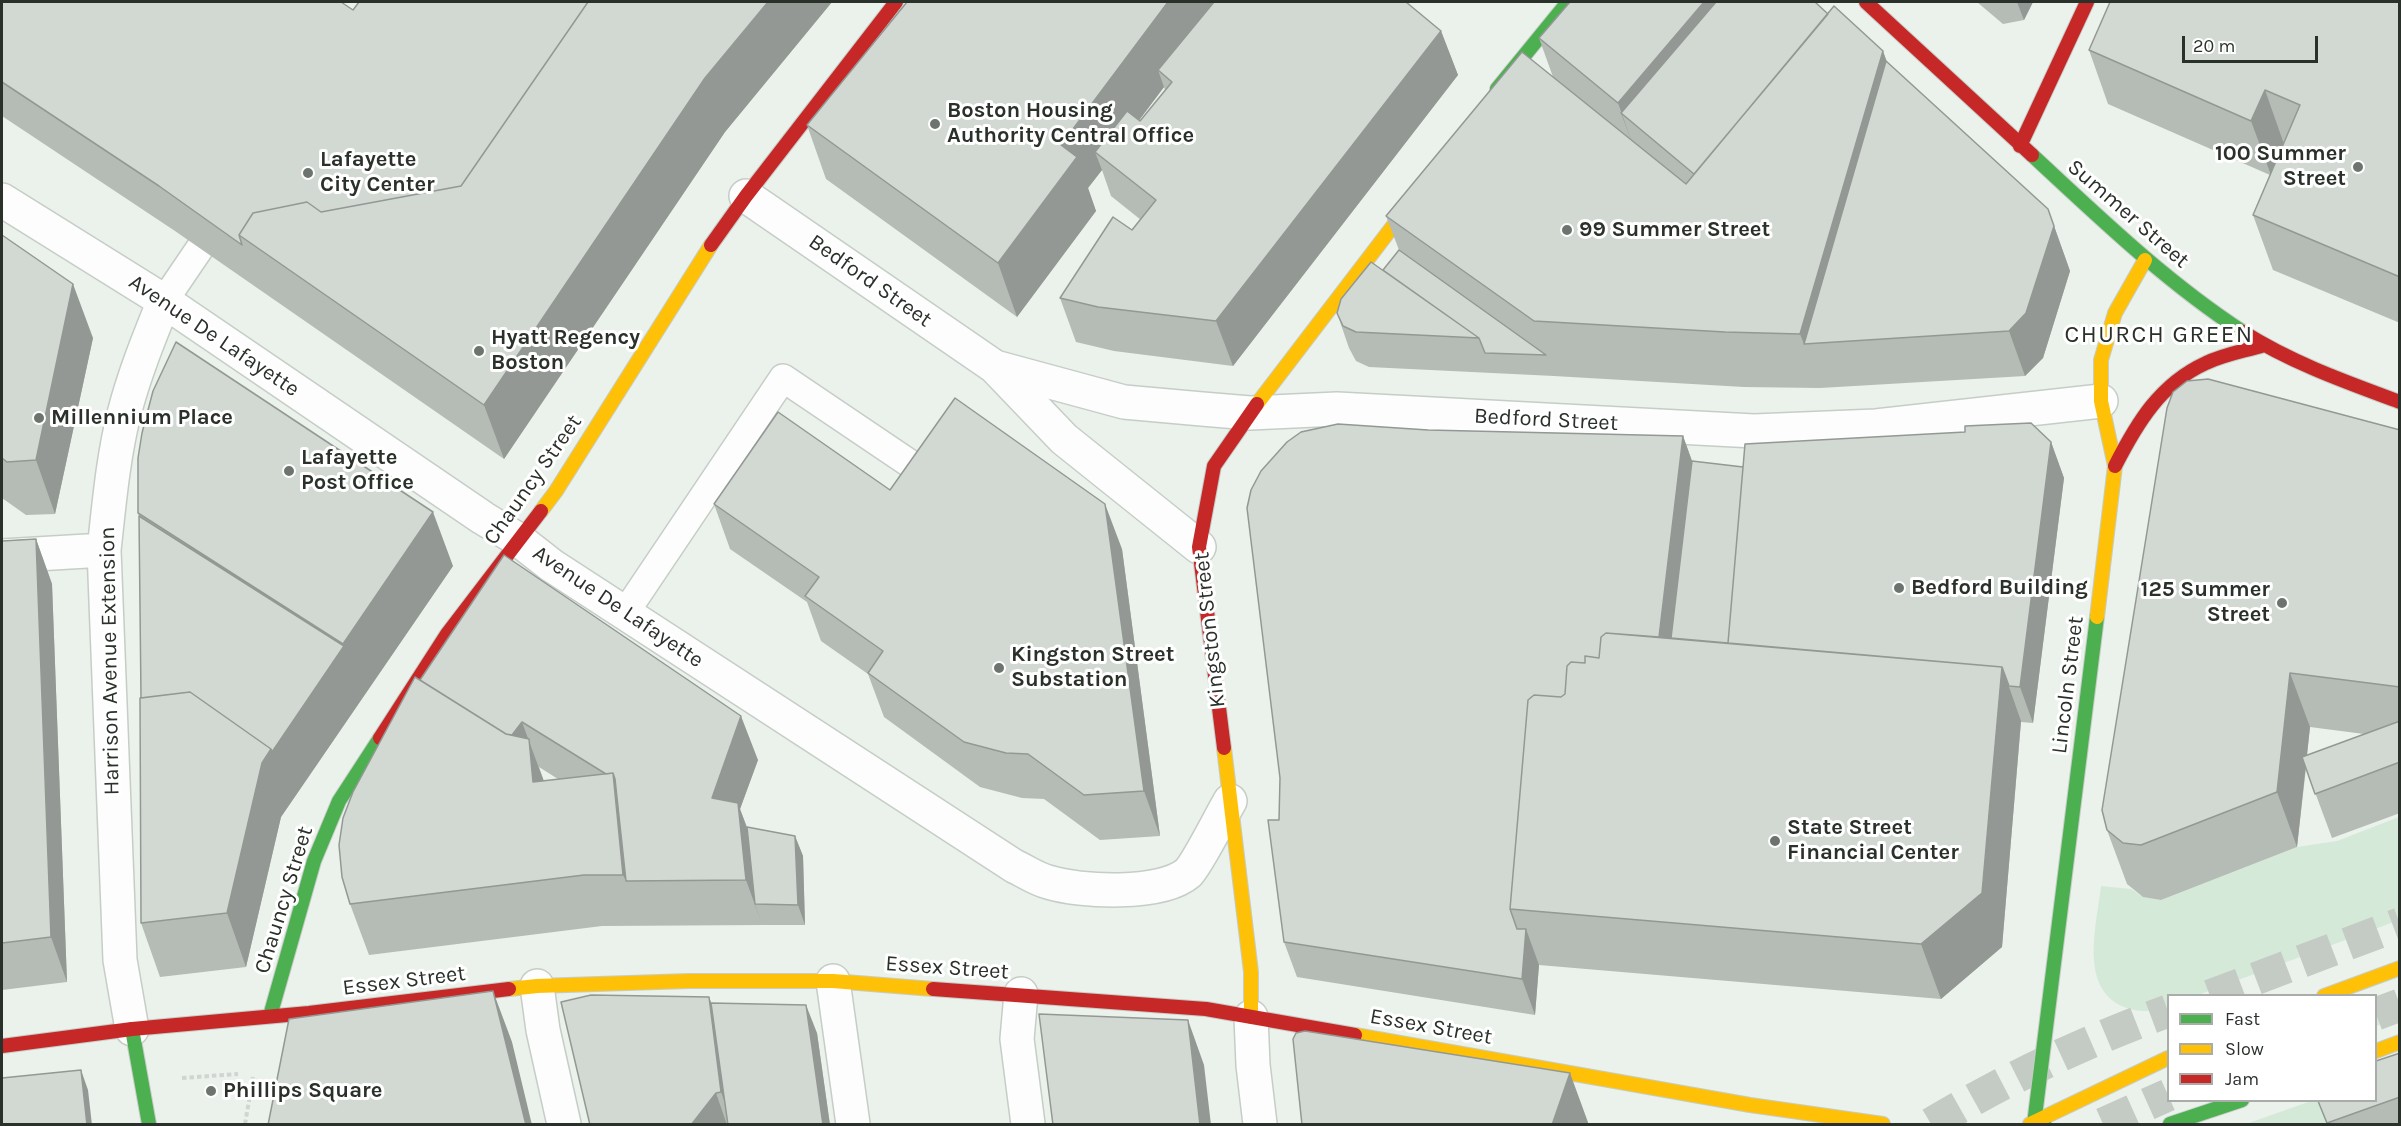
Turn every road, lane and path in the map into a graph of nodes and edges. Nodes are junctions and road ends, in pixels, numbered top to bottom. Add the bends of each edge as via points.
1 (896, 2) edge
2 (1568, 2) edge
3 (1866, 2) edge
4 (2087, 2) edge
5 (1488, 100) edge
6 (2020, 146) junction
7 (1424, 184) edge
8 (746, 196) junction
9 (2, 200) edge
10 (200, 249) edge
11 (2145, 260) junction
12 (164, 301) junction
13 (2264, 345) junction
14 (995, 367) junction
15 (2101, 401) junction
16 (2400, 402) edge
17 (1250, 413) junction
18 (912, 465) edge
19 (2115, 465) junction
20 (519, 540) junction
21 (1198, 547) junction
22 (104, 550) junction
23 (2, 556) edge
24 (625, 613) junction
25 (1230, 801) junction
26 (2400, 968) edge
27 (833, 981) junction
28 (537, 986) junction
29 (1021, 994) junction
30 (2329, 994) edge
31 (270, 1016) junction
32 (1251, 1017) junction
33 (132, 1029) junction
34 (2400, 1042) edge
35 (2, 1046) edge
36 (2377, 1051) edge
37 (2167, 1059) edge
38 (238, 1074) dead end
39 (253, 1077) dead end
40 (181, 1078) dead end
41 (2239, 1102) edge
42 (1750, 1105) junction
43 (2036, 1124) edge
44 (149, 1125) edge
45 (245, 1125) edge
46 (564, 1125) edge
47 (853, 1125) edge
48 (1028, 1125) edge
49 (1260, 1125) edge
50 (1797, 1125) edge
51 (1883, 1125) edge
52 (2019, 1125) edge
53 (2170, 1125) edge

1 - 8 main road, Chauncy Street
2 - 5 main road
3 - 6 main road, Summer Street
4 - 6 main road
6 - 11 main road, Summer Street
7 - 17 main road, Kingston Street
8 - 14 street, Bedford Street
8 - 20 main road, Chauncy Street via 556,491
9 - 12 street, Avenue De Lafayette
10 - 12 lane
11 - 13 main road, Summer Street via 2205,307
11 - 15 main road, Lincoln Street via 2109,324 2100,360
12 - 20 street, Avenue De Lafayette
12 - 22 street, Harrison Avenue Extension via 124,414 110,488
13 - 16 main road, Summer Street via 2325,375
13 - 19 main road via 2208,362 2179,377 2156,398
14 - 17 street, Bedford Street via 1124,402
14 - 21 street, Bedford Street via 1065,439
15 - 17 street, Bedford Street via 1876,426 1754,432 1337,409
15 - 19 main road, Lincoln Street
17 - 21 main road, Kingston Street via 1214,466
18 - 24 lane via 783,378
19 - 43 main road, Lincoln Street
20 - 24 street, Avenue De Lafayette
20 - 31 main road, Chauncy Street via 447,634 339,801 314,861
21 - 25 main road, Kingston Street
22 - 23 street
22 - 33 street, Harrison Avenue Extension via 120,960
24 - 25 street, Avenue De Lafayette via 1014,866 1048,882 1101,891 1141,889 1175,881 1189,872
25 - 32 main road, Kingston Street via 1251,972
26 - 30 main road
27 - 28 main road, Essex Street
27 - 29 main road, Essex Street
27 - 47 street
28 - 31 main road, Essex Street
28 - 46 street
29 - 32 main road, Essex Street via 1206,1009
29 - 48 street via 1017,1039
31 - 33 main road, Essex Street
32 - 42 main road, Essex Street
32 - 49 street, Kingston Street
33 - 35 main road, Essex Street
33 - 44 main road
34 - 36 main road
37 - 43 main road
38 - 40 path
39 - 45 path
41 - 53 main road
42 - 50 main road
42 - 51 main road, Essex Street
43 - 52 main road

